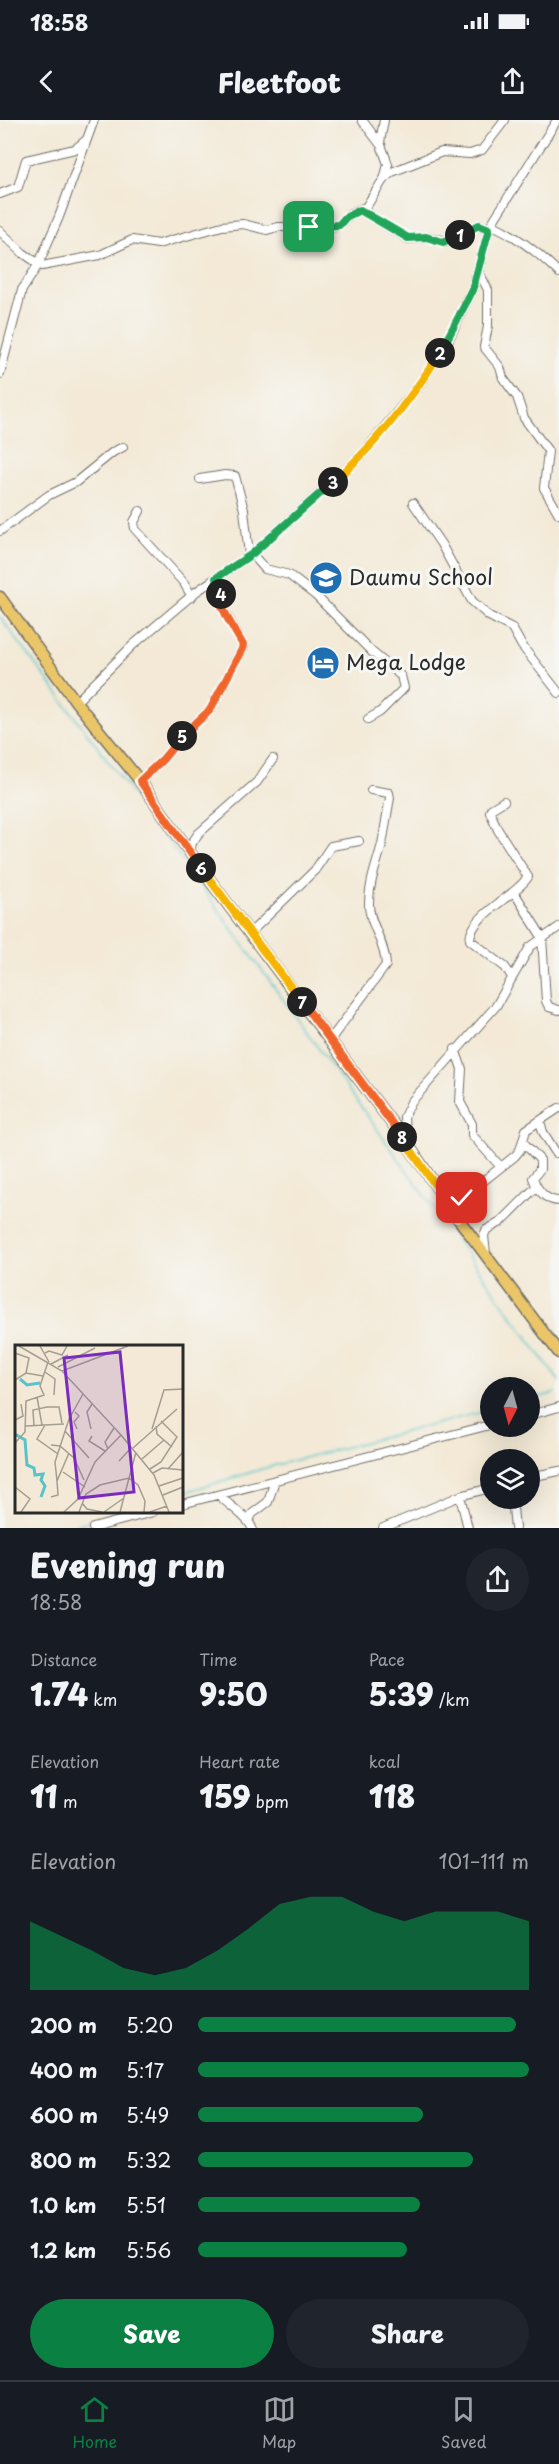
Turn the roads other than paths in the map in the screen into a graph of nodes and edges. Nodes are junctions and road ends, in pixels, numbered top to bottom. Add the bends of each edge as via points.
1 (94, 120) edge
2 (362, 120) edge
3 (384, 120) edge
4 (505, 120) edge
5 (557, 120) edge
6 (86, 140) junction
7 (381, 145) junction
8 (384, 180) junction
9 (0, 194) edge
10 (360, 210) junction
11 (490, 226) junction
12 (0, 231) edge
13 (38, 265) junction
14 (478, 270) junction
15 (559, 273) edge
16 (0, 374) edge
17 (123, 447) dead end
18 (200, 479) dead end
19 (413, 503) dead end
20 (140, 511) dead end
21 (559, 514) edge
22 (0, 531) edge
23 (250, 554) junction
24 (216, 578) junction
25 (0, 597) edge
26 (192, 597) junction
27 (559, 693) edge
28 (76, 702) junction
29 (368, 719) dead end
30 (273, 759) dead end
31 (140, 781) junction
32 (371, 790) dead end
33 (504, 801) dead end
34 (359, 841) dead end
35 (190, 850) junction
36 (514, 892) junction
37 (559, 927) edge
38 (250, 933) junction
39 (542, 937) junction
40 (512, 977) junction
41 (559, 1010) edge
42 (330, 1040) junction
43 (455, 1049) junction
44 (559, 1108) edge
45 (540, 1121) junction
46 (406, 1142) junction
47 (523, 1142) junction
48 (558, 1152) edge
49 (541, 1165) junction
50 (501, 1167) junction
51 (536, 1187) junction
52 (559, 1201) edge
53 (457, 1217) junction
54 (486, 1254) junction
55 (559, 1353) edge
56 (559, 1407) edge
57 (540, 1412) edge
58 (480, 1428) edge
59 (559, 1470) edge
60 (540, 1475) edge
61 (274, 1480) junction
62 (480, 1491) edge
63 (219, 1494) junction
64 (460, 1496) junction
65 (183, 1504) edge
66 (513, 1509) edge
67 (149, 1513) edge
68 (250, 1524) edge
69 (93, 1528) edge
70 (383, 1528) edge
71 (468, 1528) edge
72 (515, 1528) edge

1 - 6 street
2 - 7 street
3 - 7 street
4 - 8 street via 482,150 470,154 442,152 392,172
5 - 11 street
6 - 9 street via 75,149 26,160 18,187
6 - 13 street
7 - 8 street via 388,164
8 - 10 street via 368,205
10 - 11 street via 411,239 426,237 447,242 474,226
10 - 13 street via 330,227 267,230 243,224 222,226 158,244 132,240 100,255
11 - 14 street
11 - 15 street via 504,230
12 - 13 street
13 - 16 street via 22,290
14 - 21 street via 488,290 484,347 500,367 524,418 548,451 544,488
14 - 23 street via 447,343 420,384 361,456
17 - 22 street
18 - 23 street via 235,476
19 - 27 street via 472,601 512,628
20 - 26 street via 135,529
23 - 24 street
23 - 29 street via 265,569 289,575 315,595 401,676 404,688 381,712
24 - 26 street
24 - 31 street via 221,604 242,649 210,710
25 - 28 main road
26 - 28 street via 133,645
28 - 31 main road
30 - 35 street via 257,782 198,834
31 - 35 main road
32 - 42 street via 389,793 390,798 368,904 386,965
33 - 36 street via 490,812 507,846 528,874
34 - 38 street via 331,846 315,870
35 - 38 main road
36 - 39 street
36 - 40 street via 477,922 469,936
37 - 39 street
38 - 42 main road
39 - 40 street via 525,953
39 - 41 street via 546,1001 549,1007
40 - 43 street via 496,1006
42 - 46 main road
43 - 46 street via 411,1102 404,1117
43 - 50 street via 462,1069 460,1102 472,1124 472,1135
44 - 45 street
45 - 47 street via 526,1130
45 - 48 street
46 - 53 main road
47 - 49 street
47 - 50 street via 515,1156
48 - 49 street
49 - 51 street via 533,1178
50 - 53 street via 462,1198
51 - 52 street via 548,1199
51 - 54 street via 501,1222 486,1230
53 - 54 main road
54 - 55 main road
56 - 57 street
58 - 61 street
59 - 60 street
61 - 63 street
61 - 68 street via 268,1502 252,1514
62 - 64 street
63 - 65 street
63 - 68 street
64 - 70 street
64 - 71 street
66 - 72 street
67 - 69 street

